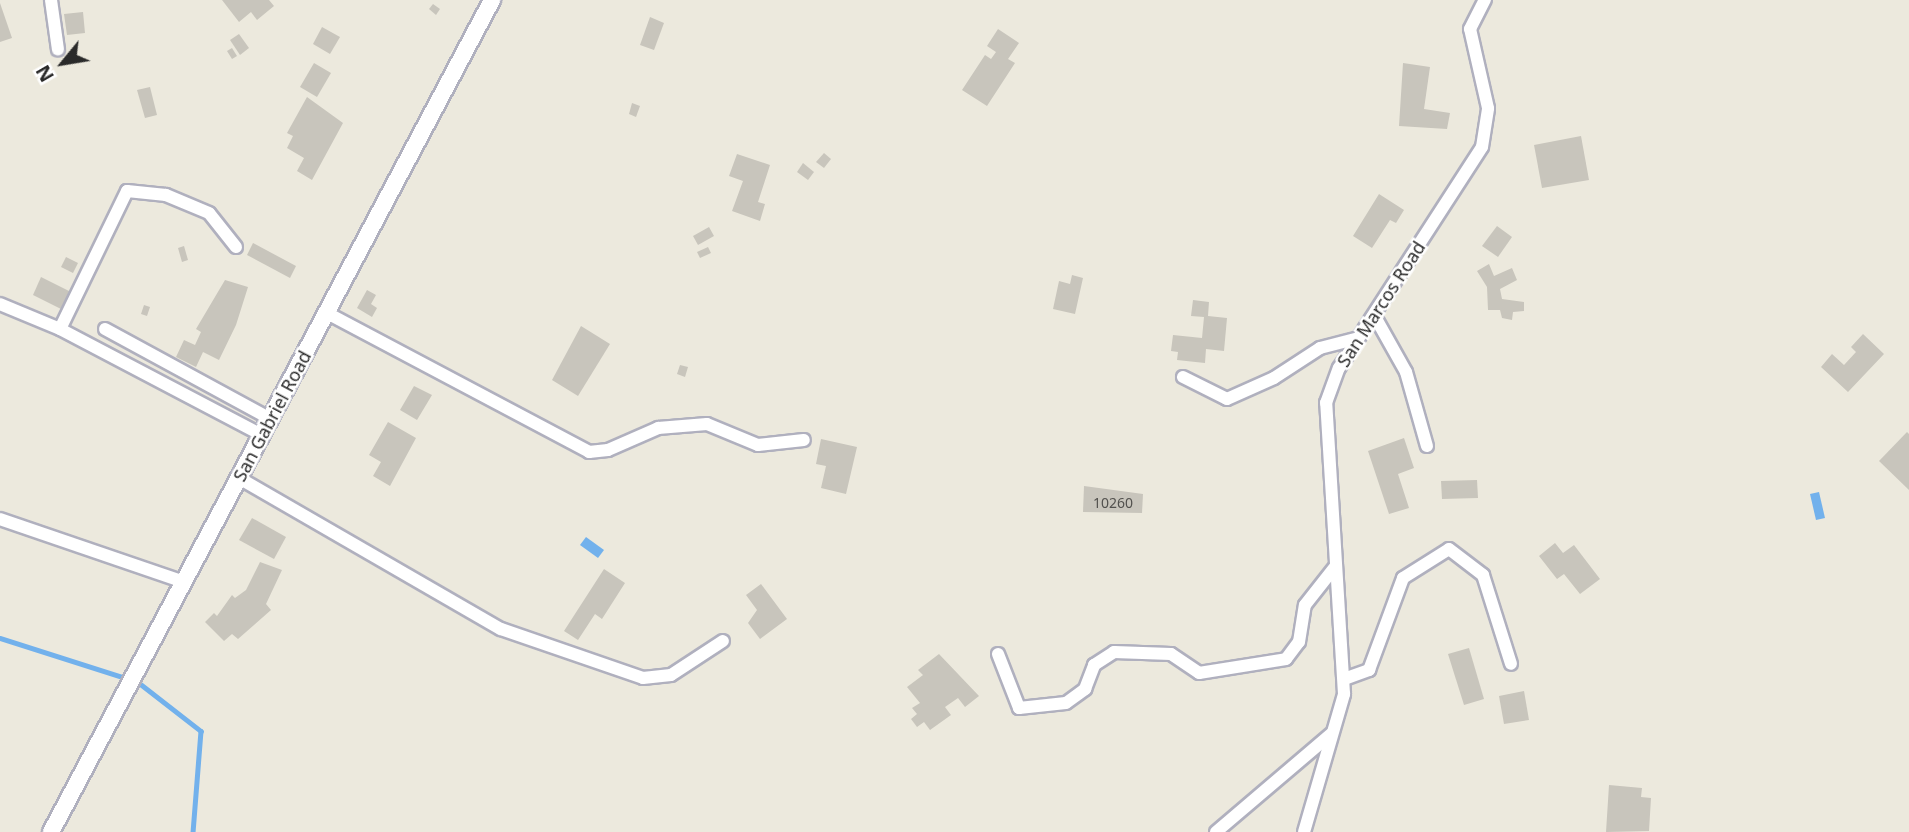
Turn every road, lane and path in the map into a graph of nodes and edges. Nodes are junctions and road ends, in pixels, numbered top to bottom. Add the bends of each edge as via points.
1 (51, 0) edge
2 (492, 0) edge
3 (1485, 0) edge
4 (58, 50) dead end
5 (236, 247) dead end
6 (0, 304) edge
7 (327, 313) junction
8 (1374, 315) junction
9 (60, 329) junction
10 (105, 329) dead end
11 (1359, 338) junction
12 (1183, 377) dead end
13 (271, 419) junction
14 (262, 435) junction
15 (804, 440) dead end
16 (1427, 446) dead end
17 (239, 478) junction
18 (0, 519) edge
19 (1335, 567) junction
20 (184, 582) junction
21 (723, 641) dead end
22 (998, 654) dead end
23 (1511, 664) dead end
24 (1344, 679) junction
25 (1332, 734) junction
26 (51, 832) edge
27 (1216, 832) edge
28 (1304, 832) edge

1 - 4 street
2 - 7 street, San Gabriel Road
3 - 8 street, San Marcos Road via 1470,29 1488,108 1482,147
5 - 9 street via 209,213 166,195 127,191
6 - 9 street
7 - 13 street, San Gabriel Road
7 - 15 street via 589,452 608,450 658,428 707,424 758,445
8 - 11 street, San Marcos Road
8 - 16 street via 1406,372
9 - 14 street
10 - 13 street
11 - 12 street via 1320,348 1275,378 1227,399
11 - 19 street, San Marcos Road via 1339,368 1326,403
13 - 14 street, San Gabriel Road
14 - 17 street, San Gabriel Road
17 - 20 street, San Gabriel Road
17 - 21 street via 501,629 643,678 671,675
18 - 20 street
19 - 22 street via 1305,605 1299,642 1286,659 1199,673 1171,654 1114,652 1094,665 1085,689 1066,703 1019,708
19 - 24 street, San Marcos Road
20 - 26 street, San Gabriel Road
23 - 24 street via 1483,576 1449,548 1404,578 1368,670
24 - 25 street, San Marcos Road
25 - 27 street
25 - 28 street, San Marcos Road

